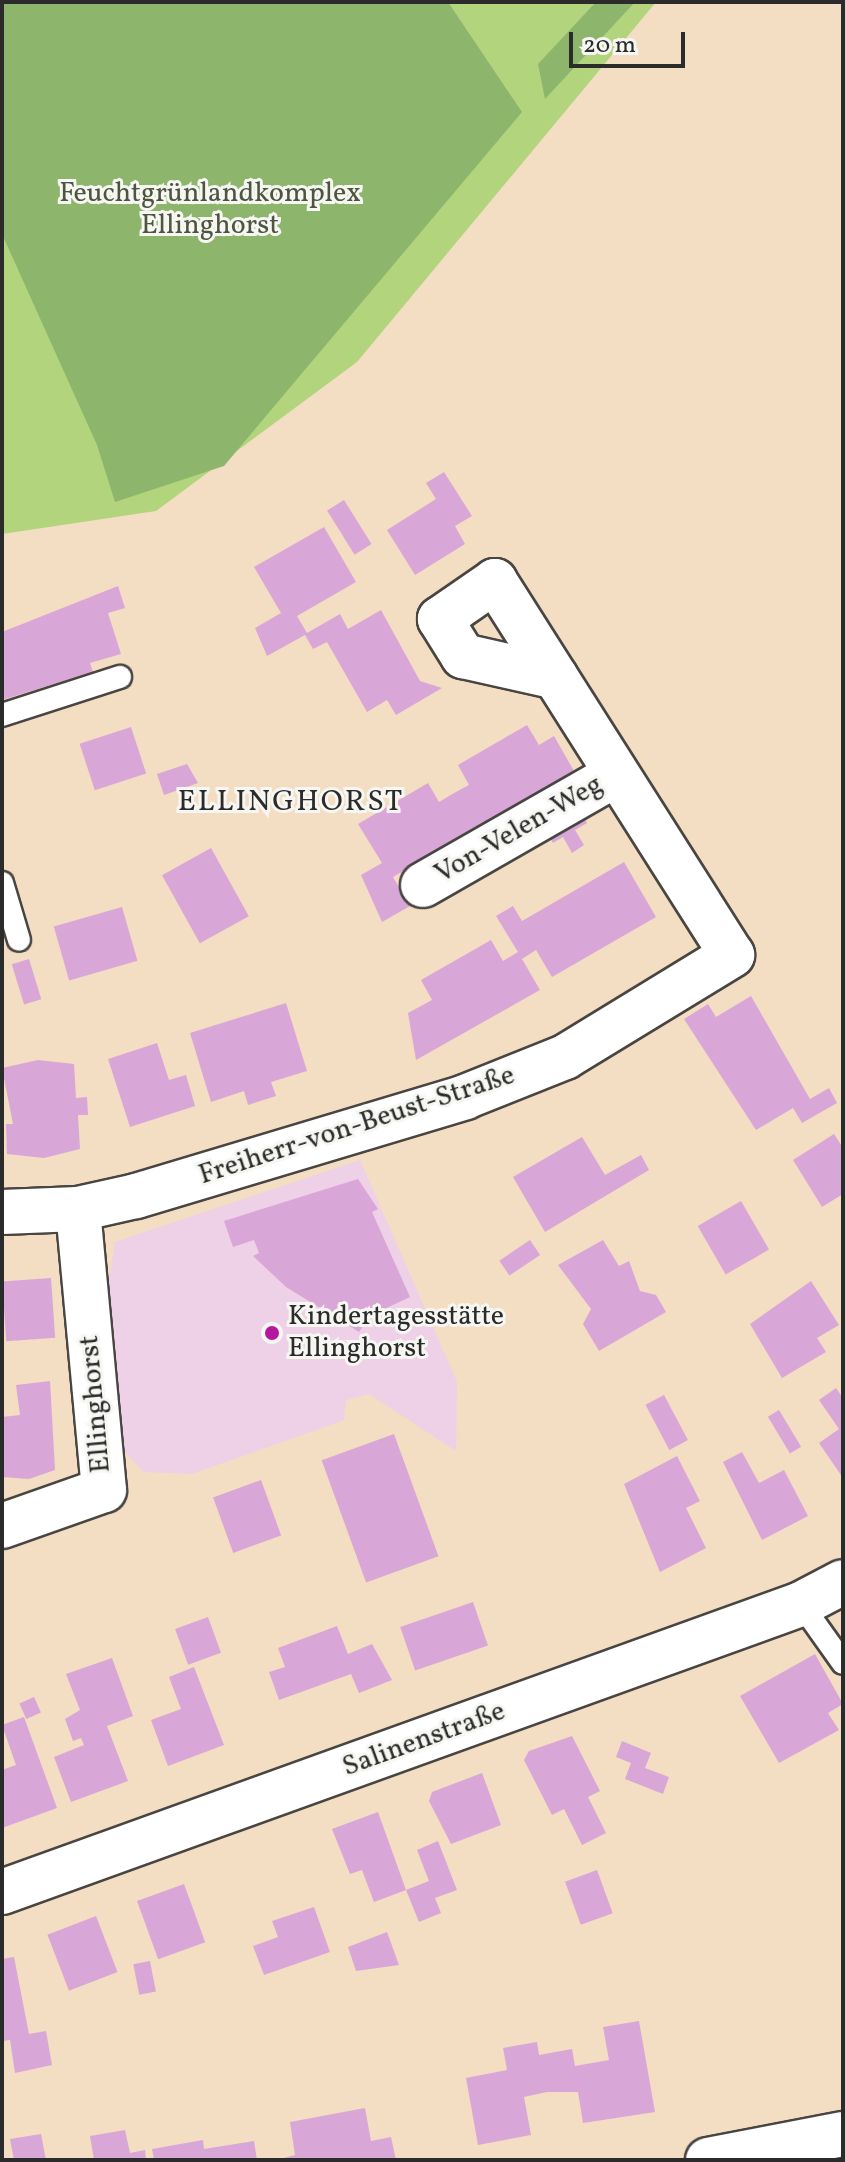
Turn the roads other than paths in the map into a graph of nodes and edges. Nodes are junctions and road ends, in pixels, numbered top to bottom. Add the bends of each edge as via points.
1 (120, 677) dead end
2 (556, 677) dead end
3 (2, 715) edge
4 (615, 775) junction
5 (2, 883) edge
6 (423, 885) dead end
7 (19, 940) dead end
8 (732, 955) joint
9 (78, 1209) junction
10 (2, 1212) edge
11 (2, 1526) edge
12 (843, 1582) edge
13 (801, 1604) junction
14 (843, 1663) edge
15 (2, 1892) edge
16 (836, 2143) edge
17 (708, 2160) edge

1 - 3 lane
2 - 4 street, Von-Velen-Weg
4 - 6 street, Von-Velen-Weg
4 - 8 street, Von-Velen-Weg
5 - 7 lane
8 - 9 street, Freiherr-von-Beust-Straße via 565,1057 465,1097
9 - 10 street, Freiherr-von-Beust-Straße
9 - 11 street, Ellinghorst via 104,1490
12 - 13 street, Salinenstraße
13 - 14 lane
13 - 15 street, Salinenstraße
16 - 17 street

